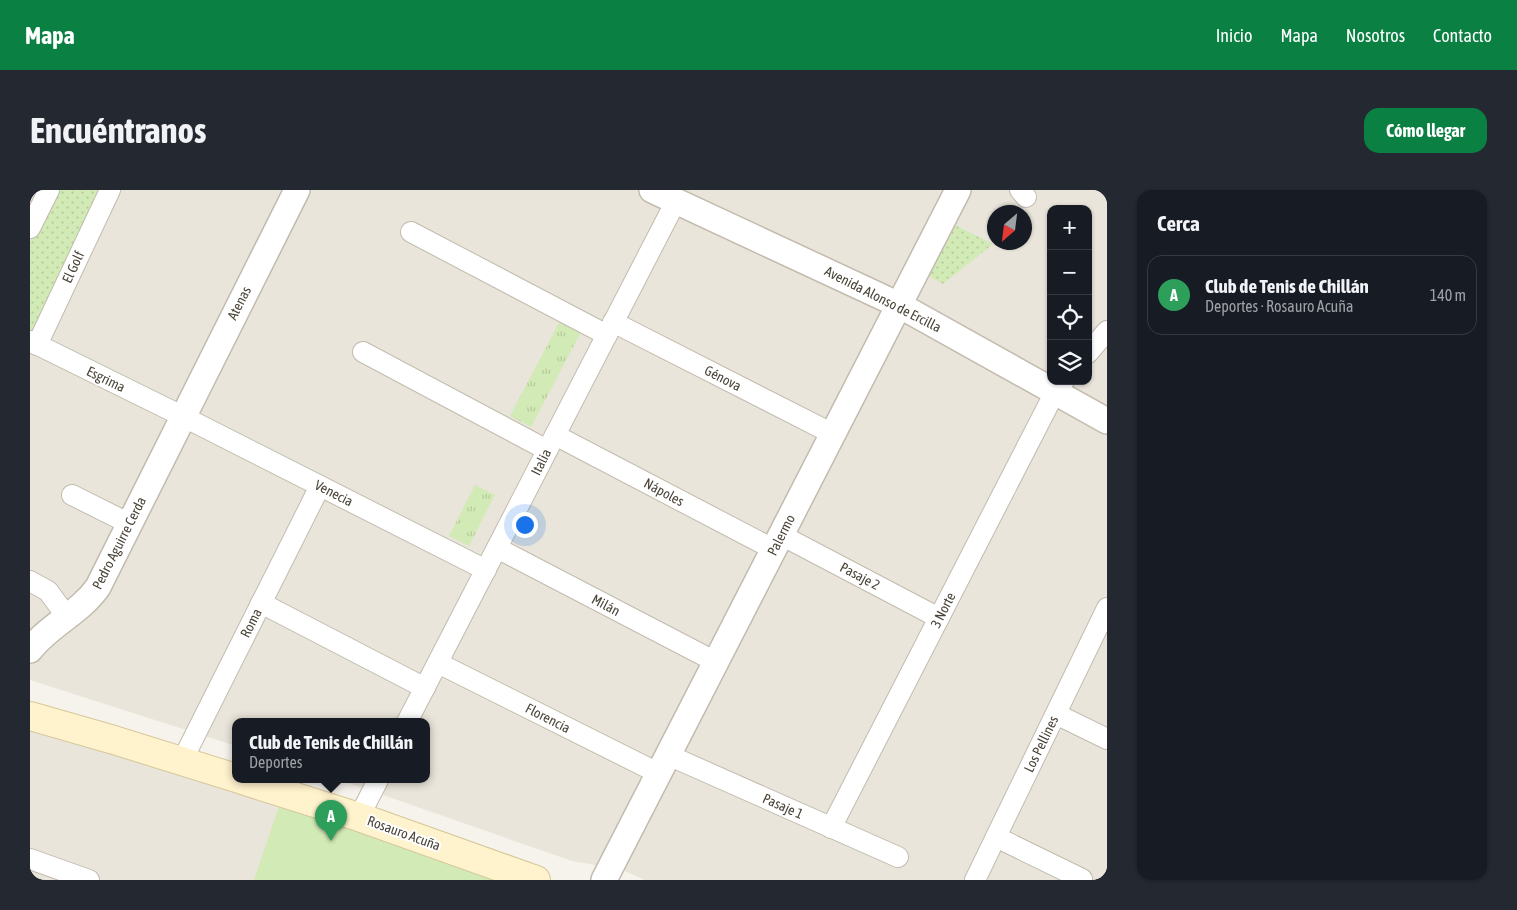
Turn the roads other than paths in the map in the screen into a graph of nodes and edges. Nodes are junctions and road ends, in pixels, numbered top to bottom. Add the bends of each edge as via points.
1 (49, 190) edge
2 (110, 190) edge
3 (296, 190) edge
4 (652, 190) edge
5 (958, 190) edge
6 (676, 201) junction
7 (30, 228) edge
8 (411, 232) dead end
9 (899, 305) junction
10 (610, 328) junction
11 (1107, 331) edge
12 (34, 343) edge
13 (1092, 348) edge
14 (363, 352) dead end
15 (1060, 387) edge
16 (182, 416) junction
17 (1107, 421) edge
18 (833, 434) junction
19 (551, 442) junction
20 (320, 486) junction
21 (72, 495) dead end
22 (130, 524) junction
23 (777, 542) junction
24 (497, 548) junction
25 (486, 570) junction
26 (30, 581) edge
27 (261, 603) junction
28 (1107, 608) edge
29 (67, 617) junction
30 (939, 618) junction
31 (30, 650) edge
32 (716, 662) junction
33 (438, 663) junction
34 (425, 688) junction
35 (1056, 714) junction
36 (30, 716) edge
37 (409, 718) edge
38 (1107, 739) edge
39 (182, 760) junction
40 (663, 764) junction
41 (232, 777) edge
42 (251, 783) edge
43 (376, 783) edge
44 (358, 817) junction
45 (832, 828) junction
46 (996, 837) junction
47 (898, 857) dead end
48 (30, 859) edge
49 (1082, 879) dead end
50 (89, 880) edge
51 (536, 880) edge
52 (604, 880) edge
53 (975, 880) edge

1 - 7 street
2 - 12 street, El Golf
3 - 16 street, Atenas
4 - 6 street, Avenida Alonso de Ercilla
5 - 9 street, Palermo
6 - 9 street, Avenida Alonso de Ercilla
6 - 10 street, Italia
8 - 10 street, Génova
9 - 15 street, Avenida Alonso de Ercilla
9 - 18 street, Palermo
10 - 18 street, Génova
10 - 19 street, Italia
11 - 13 street
12 - 16 street, Esgrima
14 - 19 street, Nápoles
15 - 17 street, Avenida Alonso de Ercilla
15 - 30 street, 3 Norte
16 - 20 street, Venecia
16 - 22 street, Pedro Aguirre Cerda
18 - 23 street, Palermo
19 - 23 street, Nápoles
19 - 24 street, Italia
20 - 25 street, Venecia
20 - 27 street, Roma
21 - 22 street
22 - 29 street, Pedro Aguirre Cerda via 98,587
23 - 30 street, Pasaje 2
23 - 32 street, Palermo
24 - 25 street, Italia
24 - 32 street, Milán
25 - 33 street, Italia
26 - 29 street via 48,591
27 - 34 street
27 - 39 street, Roma
28 - 35 street, Los Pellines
29 - 31 street, Pedro Aguirre Cerda
30 - 45 street, 3 Norte
32 - 40 street, Palermo
33 - 34 street, Italia
33 - 40 street, Florencia
34 - 37 street, Italia
35 - 38 street
35 - 46 street, Los Pellines
36 - 39 main road
39 - 41 main road
40 - 45 street, Pasaje 1
40 - 52 street, Palermo
42 - 44 main road, Rosauro Acuña
43 - 44 street
44 - 51 main road, Rosauro Acuña
45 - 47 street, Pasaje 1
46 - 49 street
46 - 53 street, Los Pellines
48 - 50 street

